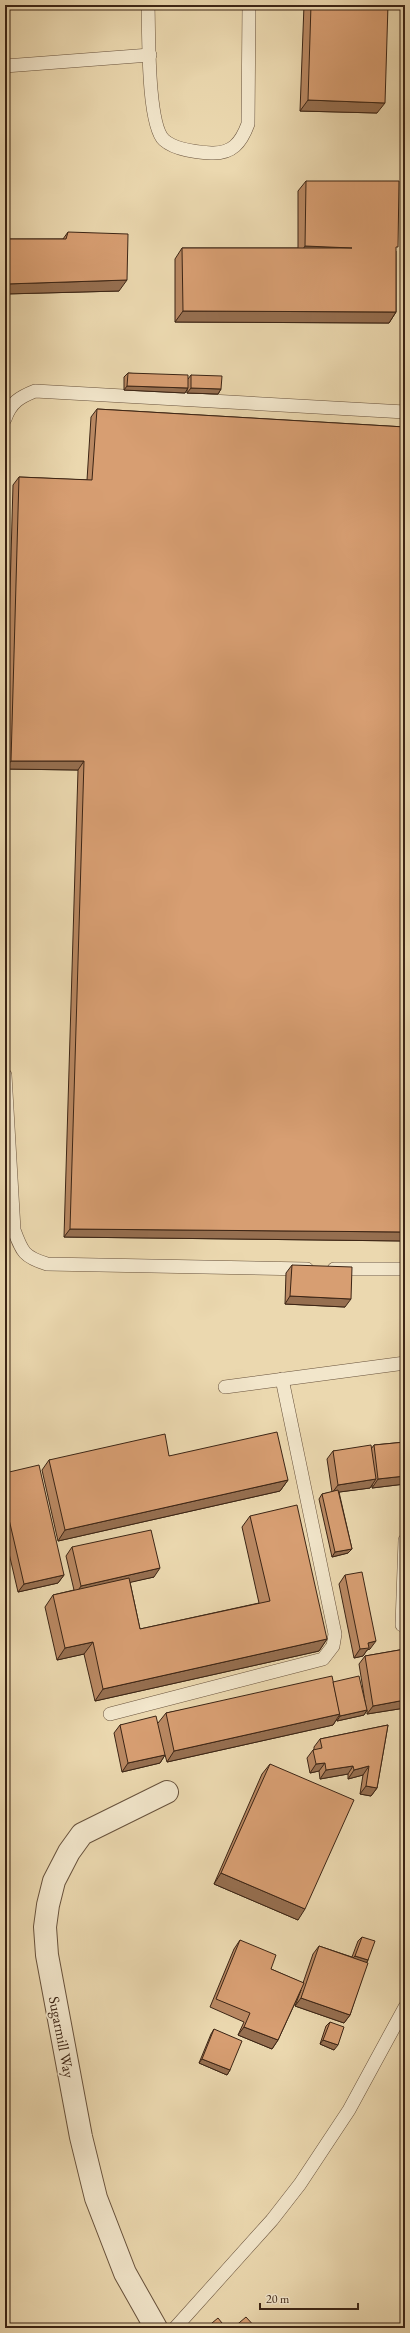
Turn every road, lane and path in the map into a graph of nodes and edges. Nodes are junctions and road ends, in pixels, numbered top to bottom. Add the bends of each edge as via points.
1 (148, 5) edge
2 (249, 5) edge
3 (150, 55) junction
4 (5, 66) edge
5 (405, 412) edge
6 (5, 419) edge
7 (5, 1075) edge
8 (405, 1269) edge
9 (405, 1363) edge
10 (282, 1379) junction
11 (225, 1387) dead end
12 (405, 1540) edge
13 (402, 1624) dead end
14 (110, 1714) dead end
15 (167, 1792) dead end
16 (405, 2007) edge
17 (156, 2328) edge
18 (175, 2328) edge

1 - 3 lane
2 - 3 lane via 248,124 242,139 231,151 212,153 181,148 164,140 155,124
3 - 4 lane
5 - 6 lane via 36,391 18,398 8,410
7 - 8 lane via 14,1230 21,1250 32,1259 47,1264
9 - 10 lane
10 - 11 lane
10 - 14 lane via 335,1634 333,1646 323,1659
12 - 13 lane
15 - 17 street, Sugarmill Way via 82,1834 54,1881 45,1927 47,1955 81,2137 96,2198 125,2273
16 - 18 lane via 349,2110 300,2184 272,2220

